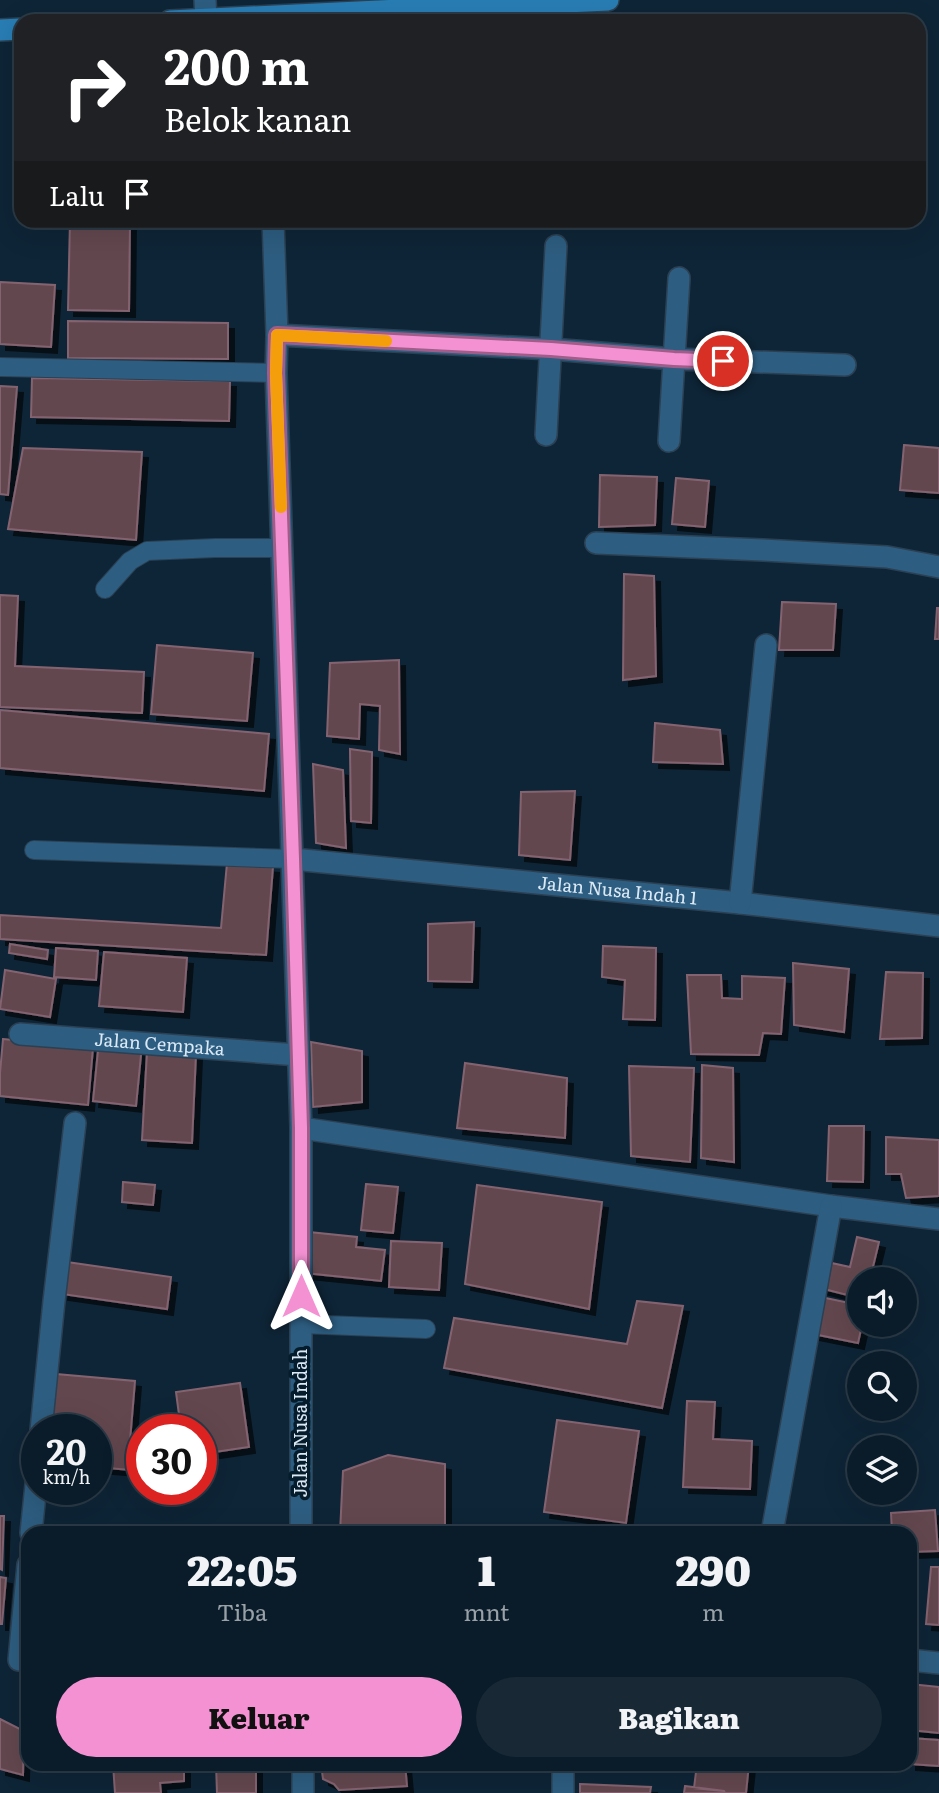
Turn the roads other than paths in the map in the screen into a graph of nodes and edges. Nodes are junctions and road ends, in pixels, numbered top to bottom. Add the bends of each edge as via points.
1 (608, 0) edge
2 (205, 10) edge
3 (235, 14) edge
4 (341, 14) edge
5 (273, 228) edge
6 (556, 246) dead end
7 (679, 278) dead end
8 (277, 335) junction
9 (551, 349) junction
10 (674, 359) junction
11 (845, 365) dead end
12 (0, 367) edge
13 (276, 373) junction
14 (546, 435) dead end
15 (669, 441) dead end
16 (596, 543) dead end
17 (282, 548) junction
18 (939, 567) edge
19 (104, 589) dead end
20 (766, 645) dead end
21 (34, 850) dead end
22 (293, 859) junction
23 (740, 903) junction
24 (939, 926) edge
25 (19, 1034) dead end
26 (298, 1055) junction
27 (75, 1123) dead end
28 (301, 1128) junction
29 (831, 1206) junction
30 (939, 1220) edge
31 (301, 1324) junction
32 (426, 1329) dead end
33 (43, 1414) edge
34 (34, 1505) edge
35 (32, 1526) edge
36 (301, 1526) edge
37 (773, 1526) edge
38 (21, 1620) edge
39 (16, 1660) edge
40 (917, 1661) edge
41 (939, 1663) edge
42 (303, 1771) edge
43 (563, 1771) edge
44 (303, 1793) edge
45 (563, 1793) edge

1 - 4 street
2 - 3 street
5 - 8 street, Jalan Nusa Indah
6 - 9 street
7 - 10 street
8 - 9 street
8 - 13 street, Jalan Nusa Indah
9 - 10 street
9 - 14 street
10 - 11 street
10 - 15 street
12 - 13 lane
13 - 17 street, Jalan Nusa Indah
16 - 18 street via 887,557
17 - 19 lane via 147,551 130,561
17 - 22 street, Jalan Nusa Indah
20 - 23 street
21 - 22 lane
22 - 23 street, Jalan Nusa Indah 1
22 - 26 street, Jalan Nusa Indah
23 - 24 street, Jalan Nusa Indah 1
25 - 26 street, Jalan Cempaka
26 - 28 street, Jalan Nusa Indah
27 - 33 street
28 - 29 street
28 - 31 street, Jalan Nusa Indah
29 - 30 street
29 - 37 street
31 - 32 lane
31 - 36 street, Jalan Nusa Indah
34 - 35 street
38 - 39 street
40 - 41 street
42 - 44 street
43 - 45 street

